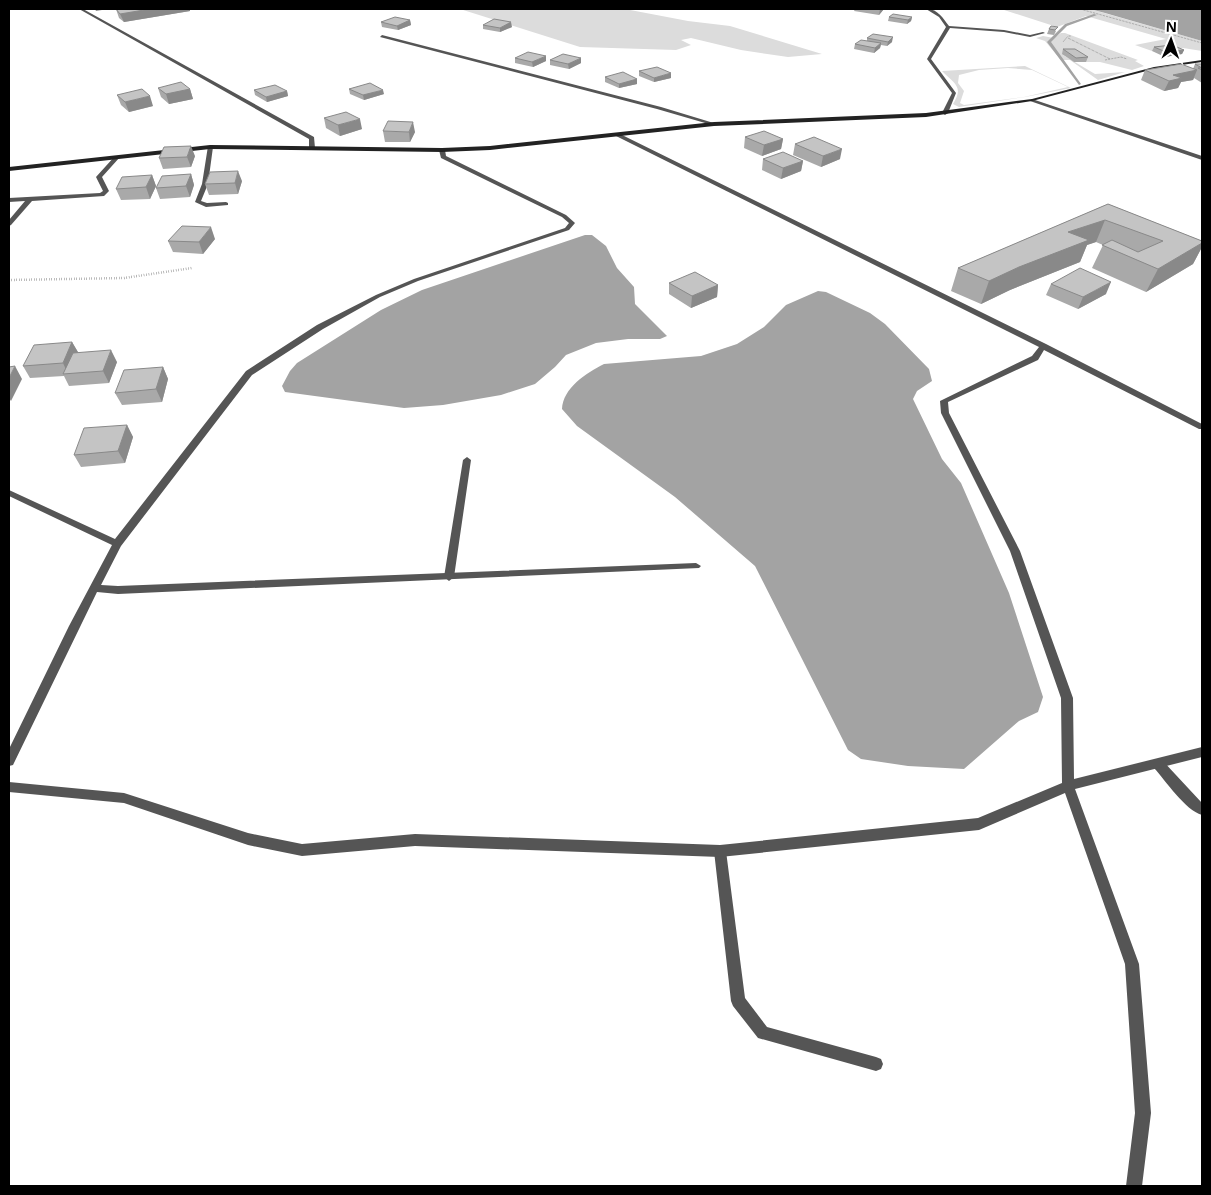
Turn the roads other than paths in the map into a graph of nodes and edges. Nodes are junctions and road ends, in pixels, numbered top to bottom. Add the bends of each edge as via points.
1 (81, 9) edge
2 (928, 9) edge
3 (948, 27) junction
4 (1043, 33) dead end
5 (382, 36) dead end
6 (1202, 61) edge
7 (1032, 100) junction
8 (945, 113) junction
9 (714, 124) junction
10 (616, 134) junction
11 (210, 147) junction
12 (312, 148) junction
13 (442, 150) junction
14 (117, 157) junction
15 (1202, 158) edge
16 (9, 169) edge
17 (9, 200) edge
18 (29, 200) junction
19 (226, 204) dead end
20 (9, 224) edge
21 (1043, 346) junction
22 (1202, 427) edge
23 (467, 460) dead end
24 (9, 493) edge
25 (117, 544) junction
26 (696, 566) dead end
27 (449, 577) junction
28 (95, 588) junction
29 (1202, 752) edge
30 (9, 761) edge
31 (1158, 764) junction
32 (1068, 786) junction
33 (9, 788) edge
34 (1202, 810) edge
35 (720, 851) junction
36 (876, 1064) dead end
37 (1134, 1186) edge

1 - 12 street via 312,138
2 - 3 street via 940,16
3 - 4 street via 1030,36
3 - 8 street via 929,59 954,92
5 - 9 street
6 - 7 street via 1147,70
7 - 8 street
7 - 15 street
8 - 9 street
9 - 10 street
10 - 13 street
10 - 21 street
11 - 12 street
11 - 14 street
11 - 19 street via 205,184 198,202
12 - 13 street
13 - 25 street via 443,157 564,216 572,223 567,229 378,296 273,356 249,373
14 - 16 street
14 - 18 street via 100,177 106,191 102,195
17 - 18 street
18 - 20 street
21 - 22 street
21 - 32 street via 1035,358 944,401 945,413 1015,551 1067,698
23 - 27 street
24 - 25 street
25 - 28 street
26 - 27 street
27 - 28 street via 118,590
28 - 30 street
29 - 31 street
31 - 32 street
31 - 34 street
32 - 35 street via 979,824
32 - 37 street via 1132,964 1143,1113
33 - 35 street via 124,798 248,839 302,850 415,840
35 - 36 street via 738,1001 763,1032

